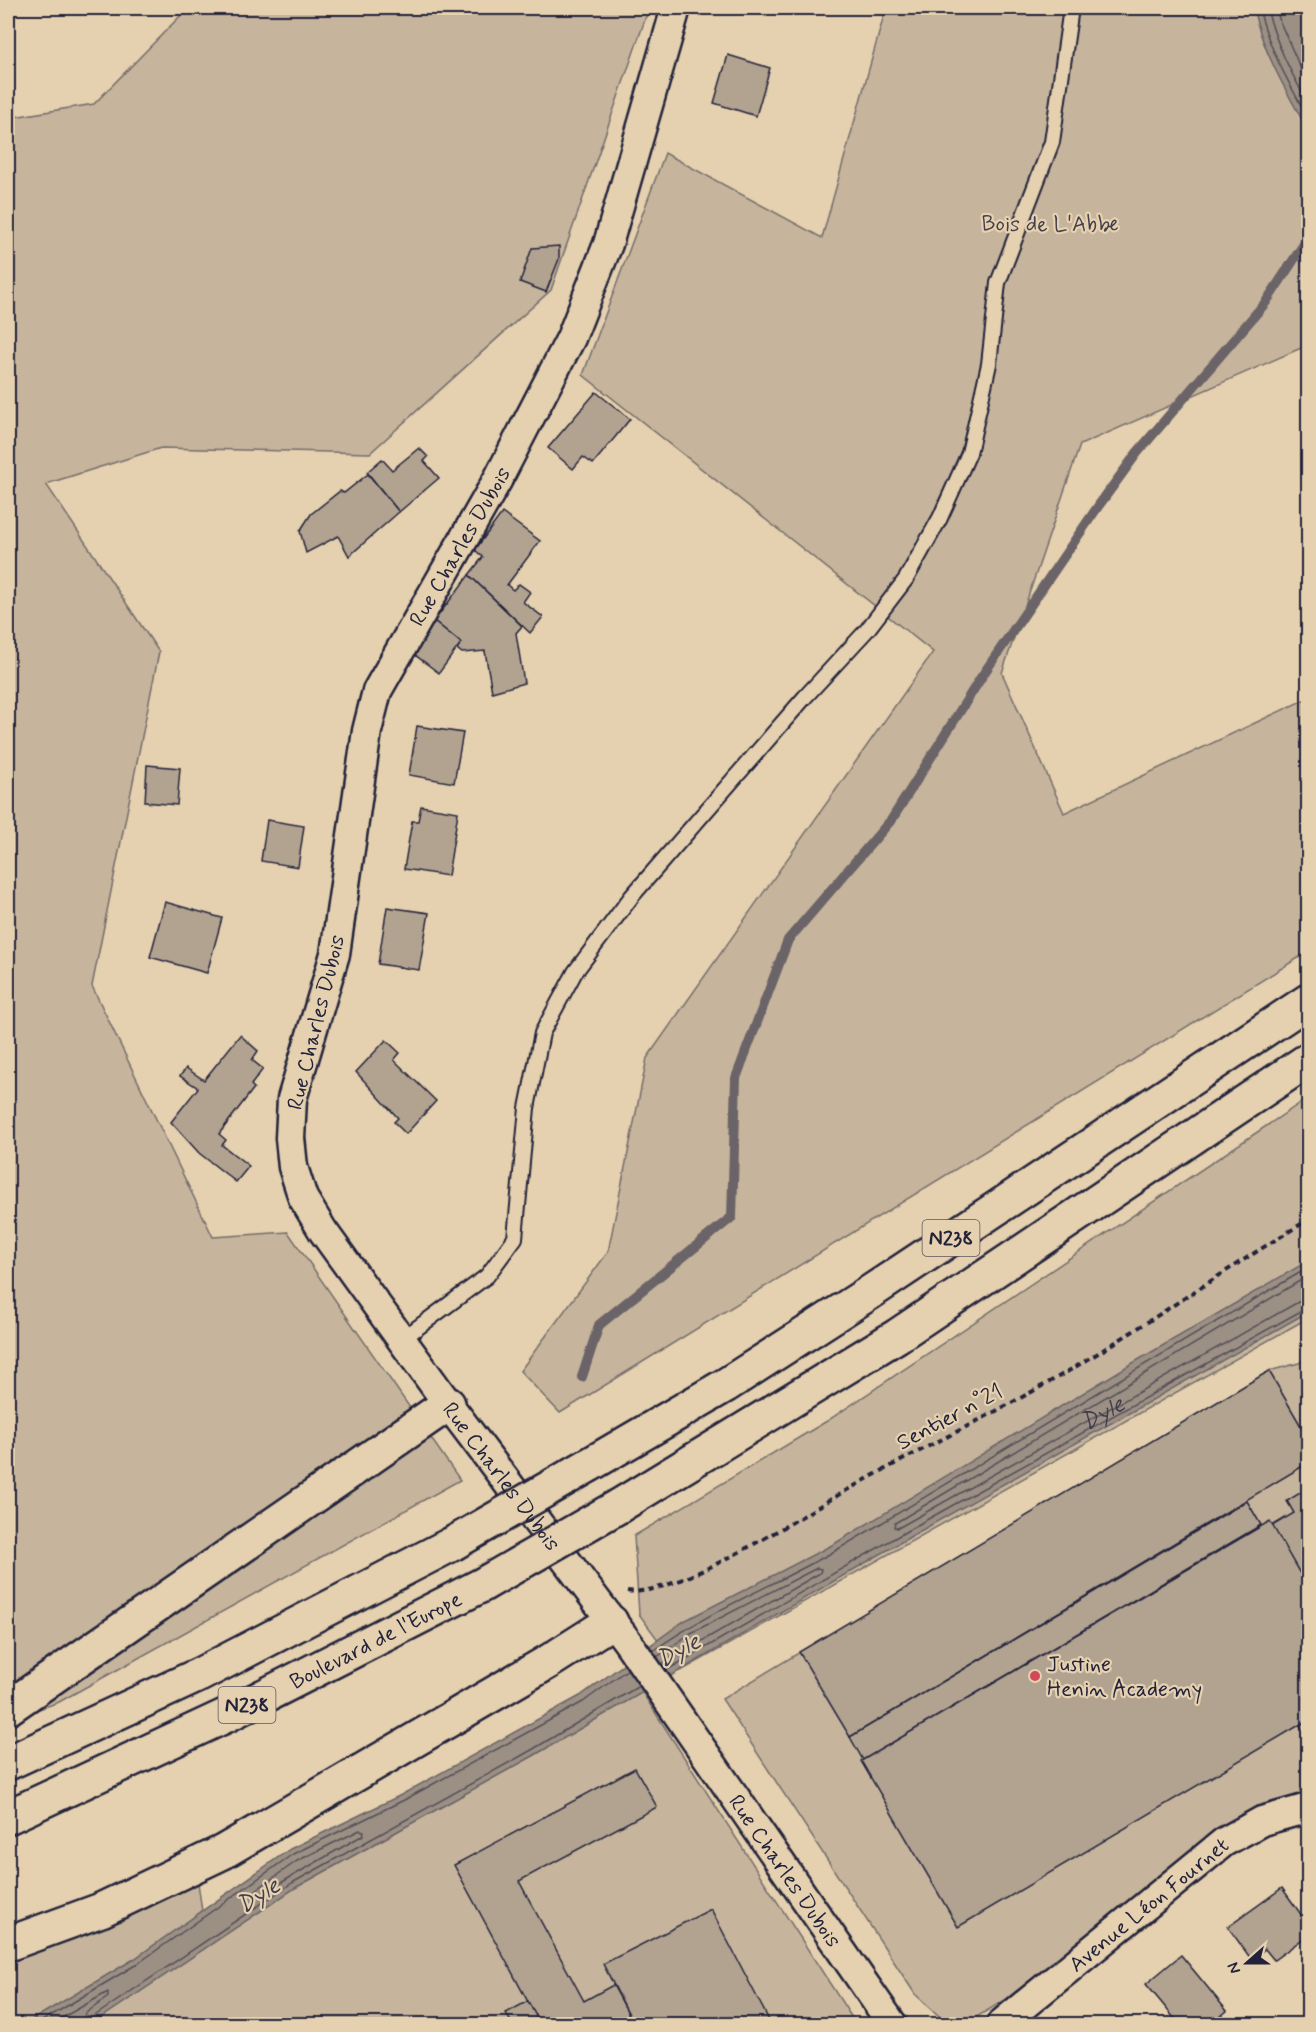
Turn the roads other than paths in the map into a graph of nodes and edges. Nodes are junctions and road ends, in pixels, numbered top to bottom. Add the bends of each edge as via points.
1 (676, 8) edge
2 (1071, 8) edge
3 (1308, 1001) edge
4 (1308, 1060) edge
5 (402, 1340) junction
6 (448, 1404) junction
7 (619, 1631) junction
8 (8, 1708) edge
9 (8, 1763) edge
10 (1308, 1808) edge
11 (8, 1817) edge
12 (8, 1944) edge
13 (892, 2025) edge
14 (1001, 2025) edge

1 - 5 street, Rue Charles Dubois via 608,244 571,338 503,470 391,664 377,691 367,731 334,954 292,1099 290,1138 293,1167 303,1198
2 - 5 lane via 1052,142 998,283 990,364 969,453 940,518 906,579 867,630 632,896 575,972 542,1034 527,1108 514,1238 487,1276
3 - 9 highway, N238, bridge via 726,1385 452,1544 199,1675
4 - 11 highway, Boulevard de l'Europe / N238, bridge via 897,1336 619,1506 482,1585 227,1715
5 - 6 street, Rue Charles Dubois
6 - 7 street, Rue Charles Dubois
6 - 8 highway
7 - 12 highway via 548,1662 224,1852 101,1910
7 - 13 street, Rue Charles Dubois
10 - 14 street, Avenue Léon Fournet via 1262,1821 1224,1842

